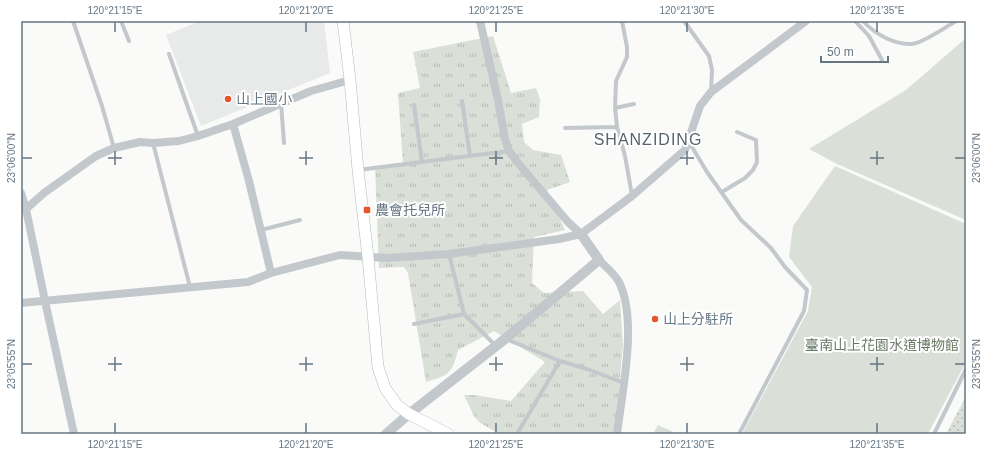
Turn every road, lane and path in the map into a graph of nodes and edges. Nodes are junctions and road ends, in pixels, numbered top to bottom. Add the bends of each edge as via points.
1 (73, 21) edge
2 (121, 21) edge
3 (343, 21) edge
4 (480, 21) edge
5 (622, 21) edge
6 (684, 21) edge
7 (806, 21) edge
8 (856, 21) edge
9 (863, 21) edge
10 (956, 21) edge
11 (129, 41) dead end
12 (169, 54) dead end
13 (882, 60) dead end
14 (350, 80) junction
15 (711, 92) junction
16 (462, 101) dead end
17 (281, 103) junction
18 (634, 104) dead end
19 (414, 105) dead end
20 (615, 108) junction
21 (233, 124) junction
22 (617, 127) junction
23 (565, 128) dead end
24 (737, 132) dead end
25 (198, 136) junction
26 (689, 141) junction
27 (153, 143) junction
28 (284, 143) dead end
29 (114, 148) junction
30 (509, 151) junction
31 (470, 156) junction
32 (422, 162) junction
33 (358, 170) junction
34 (722, 192) junction
35 (21, 193) edge
36 (632, 196) junction
37 (24, 210) edge
38 (300, 220) dead end
39 (261, 230) junction
40 (581, 234) junction
41 (448, 254) junction
42 (368, 257) junction
43 (599, 260) junction
44 (271, 273) junction
45 (190, 287) junction
46 (45, 301) junction
47 (21, 303) edge
48 (464, 314) junction
49 (414, 324) dead end
50 (505, 339) junction
51 (496, 346) junction
52 (560, 360) junction
53 (966, 368) edge
54 (624, 383) junction
55 (409, 414) junction
56 (74, 434) edge
57 (386, 434) edge
58 (448, 434) edge
59 (517, 434) edge
60 (617, 434) edge
61 (739, 434) edge
62 (934, 434) edge

1 - 29 lane
2 - 11 lane
3 - 14 main road
4 - 30 street
5 - 20 lane via 627,57 616,81
6 - 15 lane via 709,56 712,70
7 - 15 street
8 - 13 lane via 869,36
9 - 10 lane via 879,35 897,42 913,44
12 - 25 lane
14 - 17 street
14 - 33 main road
15 - 26 street via 700,106
16 - 31 lane
17 - 21 street
17 - 28 lane
18 - 20 lane
19 - 32 lane
20 - 22 lane
21 - 25 street
21 - 39 street
22 - 23 lane
22 - 36 lane
24 - 34 lane via 756,140 757,162 745,178
25 - 27 street via 179,141
26 - 34 lane
26 - 36 street via 685,150
27 - 29 street via 140,142
27 - 45 lane
29 - 37 street via 96,156 71,173
30 - 31 lane
30 - 40 street
31 - 32 lane
32 - 33 lane
33 - 42 main road
34 - 61 lane via 741,220 771,248 807,290 804,311
35 - 37 street
36 - 40 street
37 - 46 street
38 - 39 lane
39 - 44 street
40 - 41 street
40 - 43 street
41 - 42 street
41 - 48 lane
42 - 44 street via 340,254
42 - 55 main road via 380,376 392,399
43 - 50 street
43 - 54 street via 619,281 625,299 628,338
44 - 45 street via 248,282
45 - 46 street
46 - 47 street
46 - 56 street
48 - 49 lane
48 - 51 lane
50 - 51 street
50 - 52 lane
51 - 55 street
52 - 54 lane
52 - 59 lane
53 - 62 lane
54 - 60 street
55 - 57 street
55 - 58 main road

